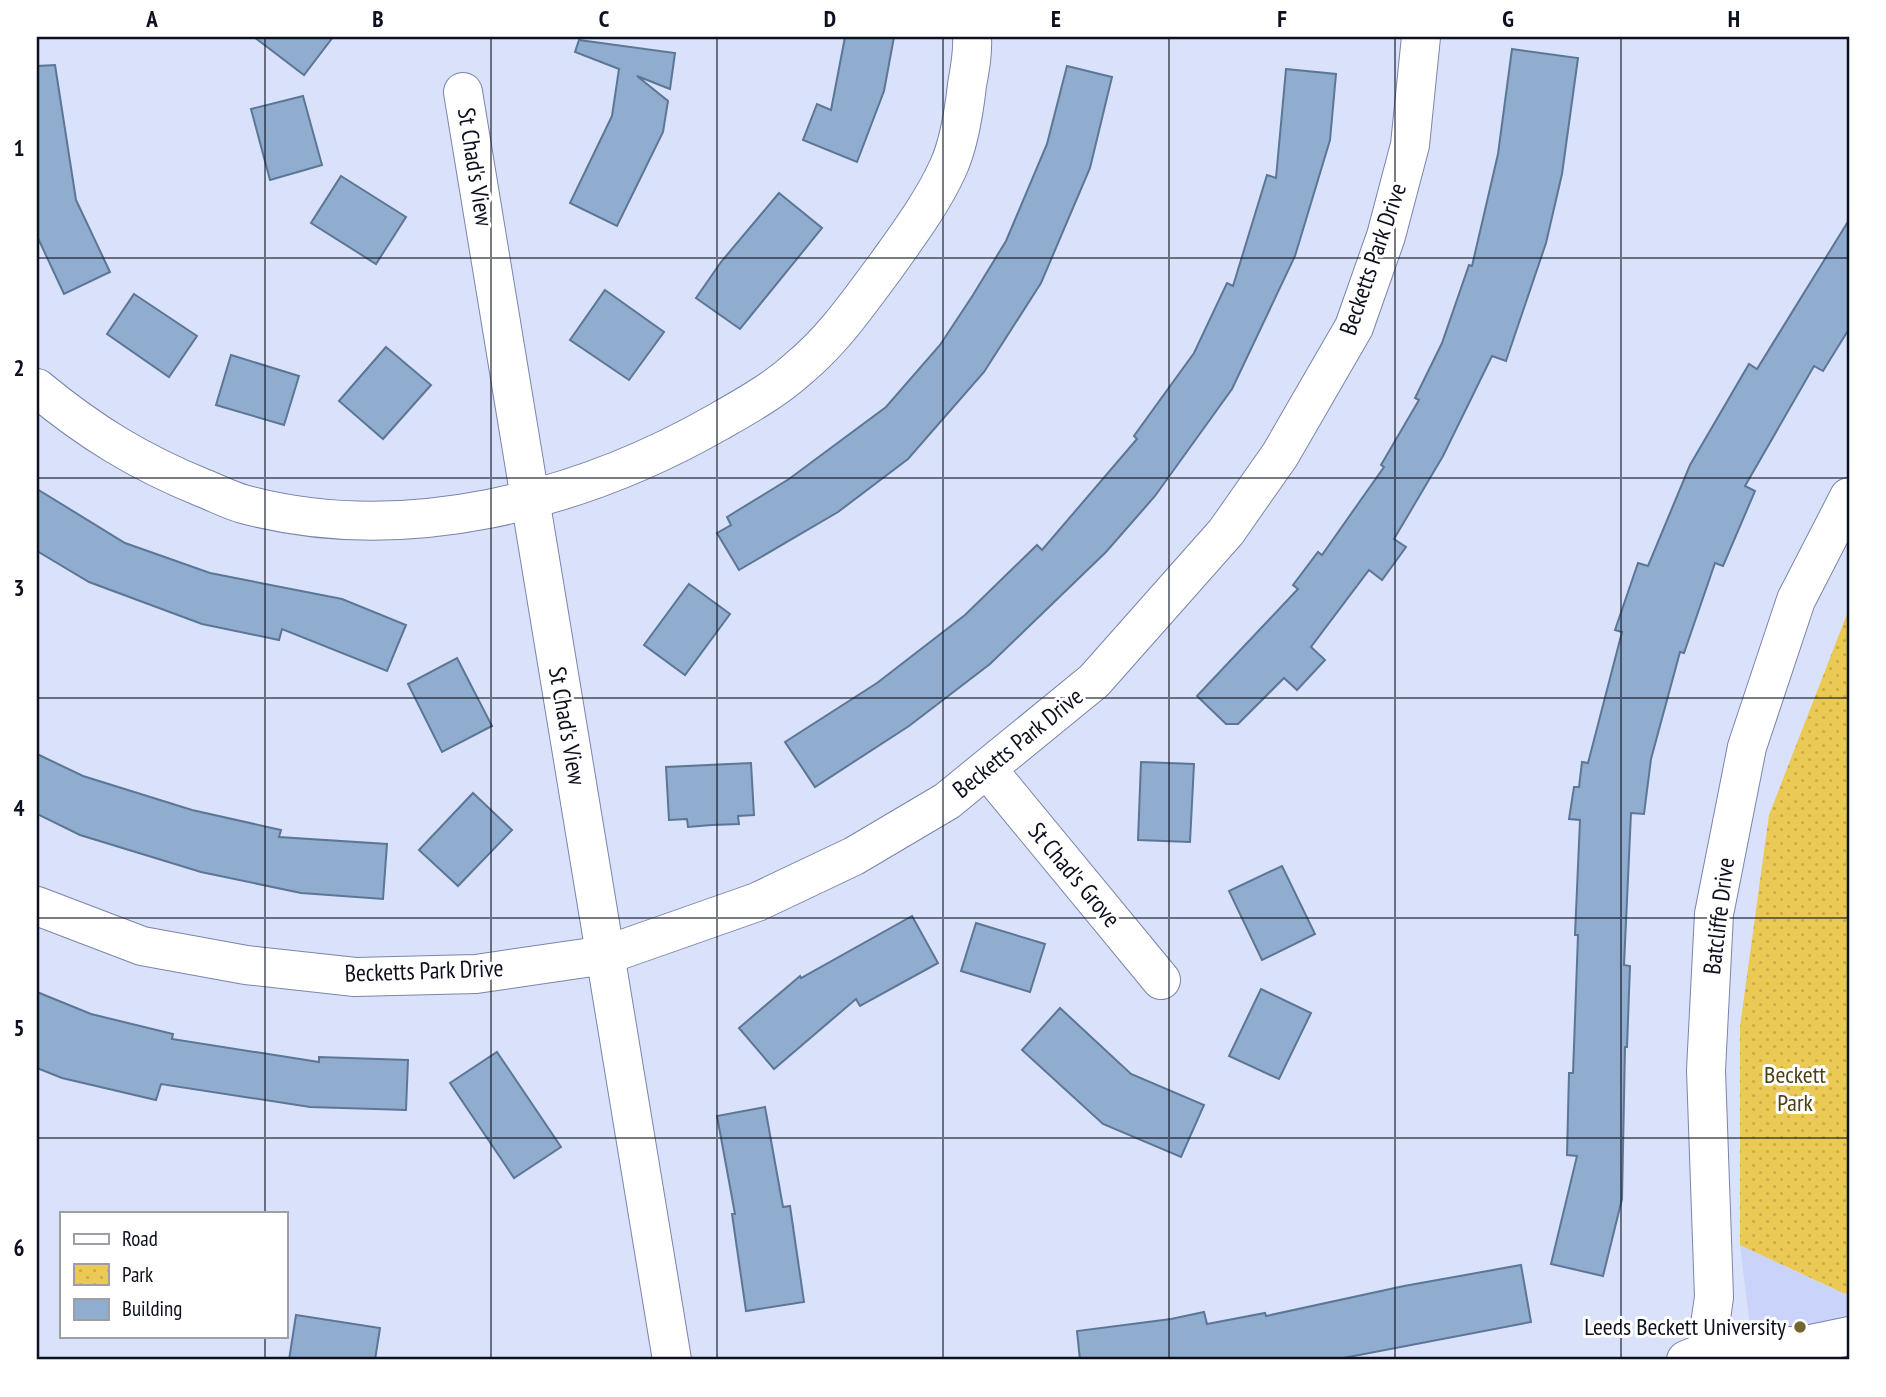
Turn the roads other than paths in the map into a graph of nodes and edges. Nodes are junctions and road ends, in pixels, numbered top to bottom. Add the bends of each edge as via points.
1 (972, 37) edge
2 (1421, 37) edge
3 (463, 92) dead end
4 (37, 388) edge
5 (1849, 497) edge
6 (528, 499) junction
7 (988, 769) junction
8 (37, 906) edge
9 (606, 955) junction
10 (1161, 980) dead end
11 (1849, 1336) edge
12 (1698, 1353) edge
13 (672, 1360) edge

1 - 6 street via 964,107 948,166 920,218 831,338 799,369 753,402 678,445 599,478
2 - 7 street, Becketts Park Drive via 1410,145 1386,236 1354,327 1280,455 1226,532 1094,681
3 - 6 street, St Chad's View
4 - 6 street via 122,451 240,503 306,517 384,521 469,512
5 - 12 street, Batcliffe Drive via 1796,600 1747,747 1714,914 1706,1070 1714,1297
6 - 9 street, St Chad's View
7 - 9 street, Becketts Park Drive via 947,801 854,856 757,902
7 - 10 street, St Chad's Grove
8 - 9 street, Becketts Park Drive via 142,946 247,965 355,977 476,974
9 - 13 street, St Chad's View
11 - 12 street via 1801,1346

